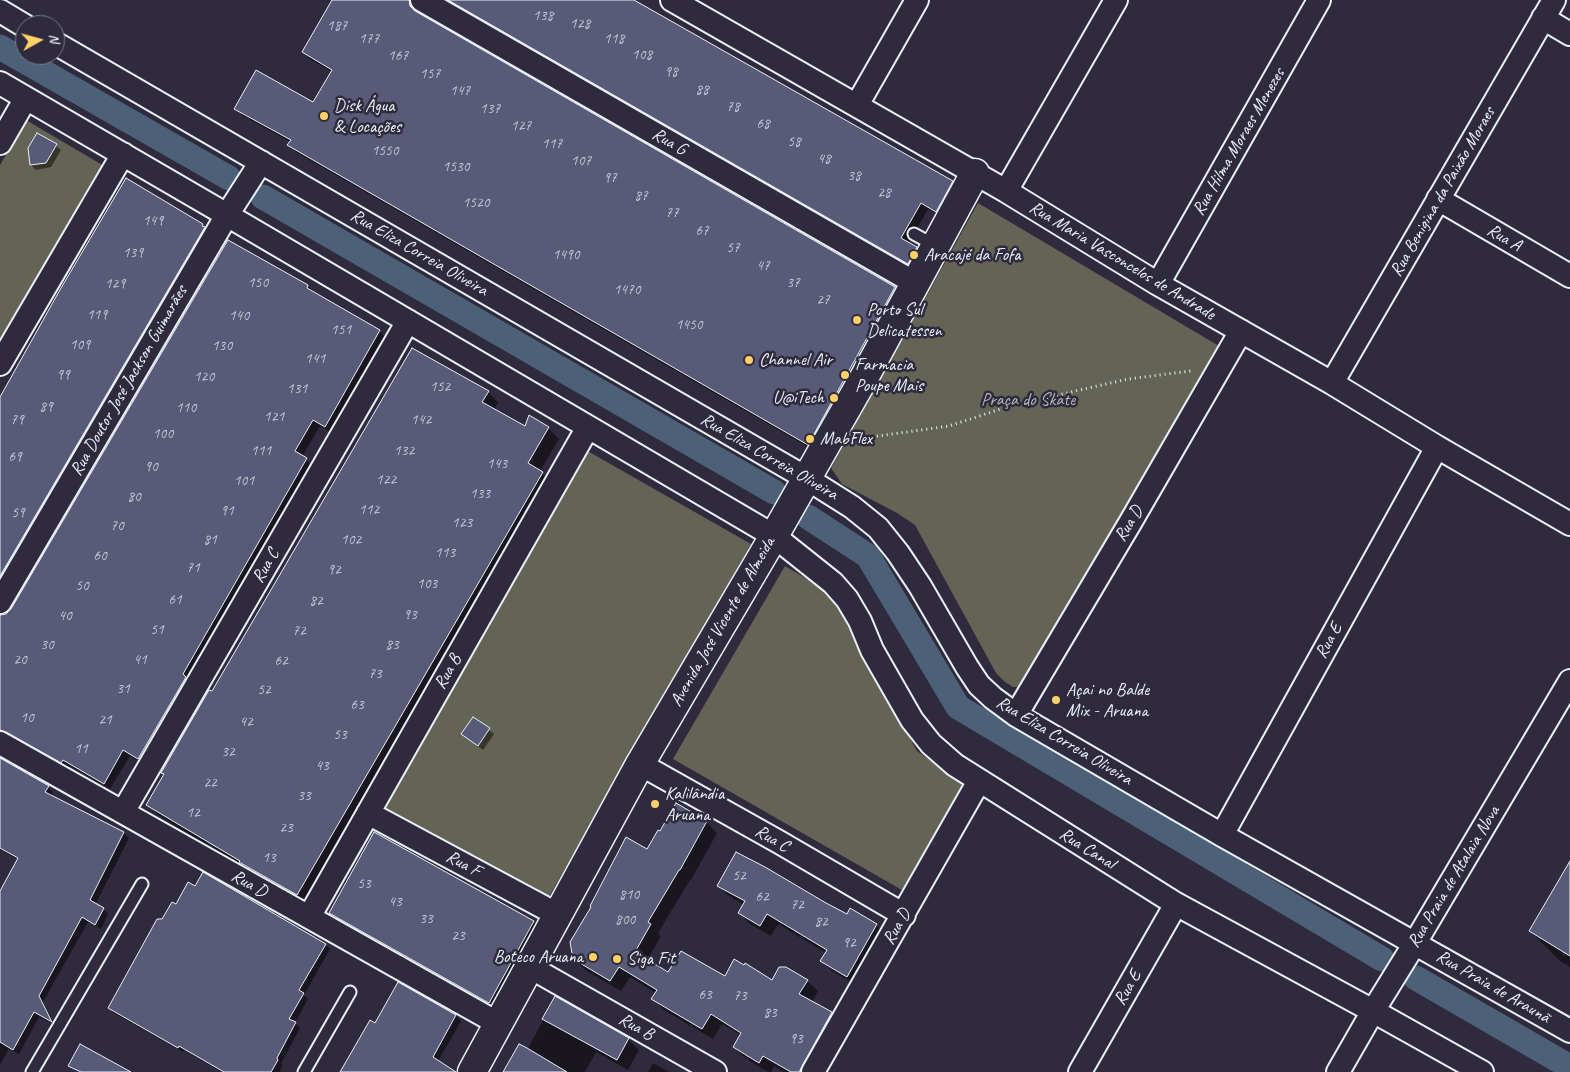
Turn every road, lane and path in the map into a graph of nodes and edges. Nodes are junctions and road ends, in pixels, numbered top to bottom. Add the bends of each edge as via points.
1 (422, 0) edge
2 (672, 0) edge
3 (917, 0) edge
4 (1116, 0) edge
5 (1319, 0) edge
6 (707, 8) edge
7 (1548, 9) edge
8 (0, 11) edge
9 (15, 20) edge
10 (1570, 34) edge
11 (65, 49) edge
12 (0, 83) edge
13 (26, 98) junction
14 (857, 105) junction
15 (0, 143) edge
16 (123, 154) junction
17 (261, 162) junction
18 (975, 174) junction
19 (1006, 191) junction
20 (1438, 199) junction
21 (227, 214) junction
22 (1570, 276) edge
23 (916, 283) junction
24 (1158, 284) junction
25 (408, 321) junction
26 (1241, 331) junction
27 (0, 364) edge
28 (1221, 367) junction
29 (1332, 383) junction
30 (588, 427) junction
31 (827, 443) junction
32 (1437, 447) junction
33 (806, 478) junction
34 (1570, 524) edge
35 (774, 536) junction
36 (0, 602) edge
37 (1570, 681) edge
38 (1016, 715) junction
39 (0, 743) edge
40 (640, 764) junction
41 (979, 781) junction
42 (123, 812) junction
43 (368, 813) junction
44 (1222, 835) junction
45 (142, 884) dead end
46 (1176, 904) junction
47 (558, 915) junction
48 (904, 915) junction
49 (309, 917) junction
50 (1415, 943) junction
51 (530, 967) junction
52 (350, 992) dead end
53 (1373, 1011) junction
54 (499, 1024) junction
55 (1570, 1031) edge
56 (32, 1072) edge
57 (304, 1072) edge
58 (472, 1072) edge
59 (715, 1072) edge
60 (813, 1072) edge
61 (1080, 1072) edge
62 (1338, 1072) edge
63 (1482, 1072) edge

1 - 23 street, Rua G
2 - 6 street, Rua Maria Vasconcelos de Andrade
3 - 14 street
4 - 19 street
5 - 24 street, Rua Hilma Moraes Menezes
6 - 14 street, Rua Maria Vasconcelos de Andrade
7 - 10 street
7 - 20 street, Rua Benigina da Paixão Moraes
8 - 9 street
11 - 17 street, Rua Eliza Correia Oliveira
12 - 13 street
13 - 15 street
13 - 16 street
14 - 18 street, Rua Maria Vasconcelos de Andrade
16 - 21 street
16 - 27 street
17 - 21 street, Rua Doutor José Jackson Guimarães
17 - 33 street, Rua Eliza Correia Oliveira
18 - 19 street, Rua Maria Vasconcelos de Andrade
18 - 23 street, Avenida José Vicente de Almeida via 925,240
19 - 24 street, Rua Maria Vasconcelos de Andrade
20 - 22 street, Rua A
20 - 29 street, Rua Benigina da Paixão Moraes
21 - 25 street
21 - 36 street, Rua Doutor José Jackson Guimarães
23 - 31 street, Avenida José Vicente de Almeida
24 - 26 street, Rua Maria Vasconcelos de Andrade
25 - 30 street
25 - 42 street, Rua C
26 - 28 street, Rua D
26 - 29 street, Rua Maria Vasconcelos de Andrade
28 - 31 path via 1128,379 1010,406 949,426
28 - 38 street, Rua D
29 - 32 street, Rua Maria Vasconcelos de Andrade
30 - 35 street
30 - 43 street, Rua B
31 - 33 street, Avenida José Vicente de Almeida
32 - 34 street, Rua Maria Vasconcelos de Andrade
32 - 44 street, Rua E
33 - 35 street, Avenida José Vicente de Almeida
33 - 38 street, Rua Eliza Correia Oliveira via 878,528 909,569 979,685
35 - 40 street, Avenida José Vicente de Almeida
35 - 41 street, Rua Canal via 848,599 872,650 912,720 931,744
37 - 50 street, Rua Praia de Atalaia Nova
38 - 44 street, Rua Eliza Correia Oliveira
39 - 42 street, Rua D
40 - 47 street, Avenida José Vicente de Almeida
40 - 48 street, Rua C
41 - 46 street, Rua Canal
41 - 48 street, Rua D
42 - 49 street, Rua D
43 - 47 street, Rua F
43 - 49 street, Rua B
44 - 50 street, Rua Eliza Correia Oliveira
45 - 56 lane
46 - 53 street, Rua Canal
46 - 61 street, Rua E
47 - 51 street, Avenida José Vicente de Almeida
48 - 60 street, Rua D
49 - 54 street, Rua D
50 - 53 street, Rua Praia de Atalaia Nova
50 - 55 street, Rua Praia de Araunã
51 - 54 street, Avenida José Vicente de Almeida
51 - 59 street, Rua B
52 - 57 lane
53 - 62 street, Rua Praia de Atalaia Nova
53 - 63 street, Rua Canal
54 - 58 street, Avenida José Vicente de Almeida

